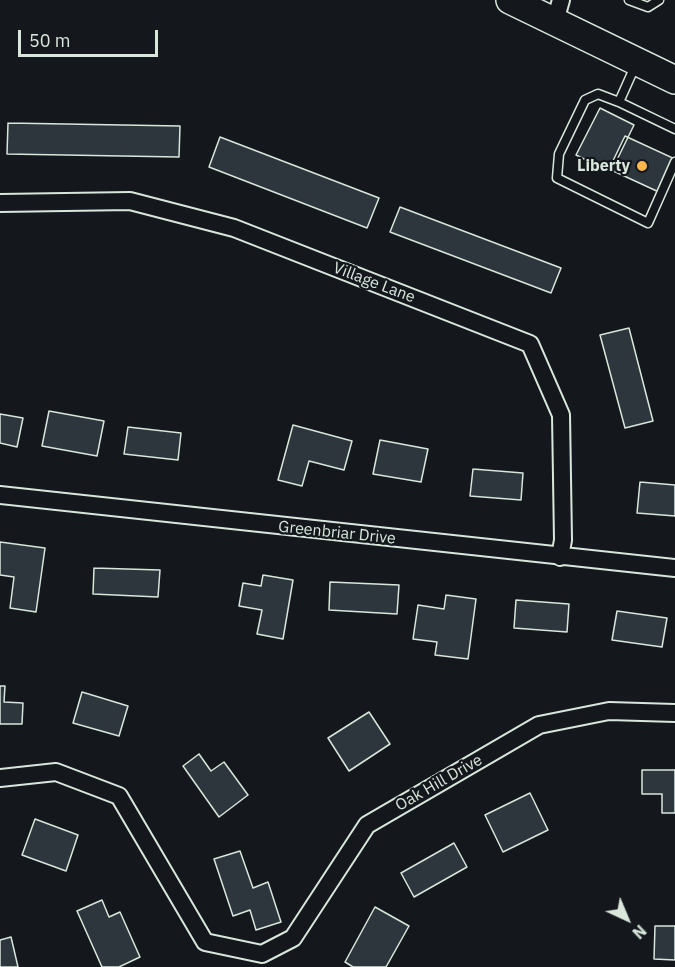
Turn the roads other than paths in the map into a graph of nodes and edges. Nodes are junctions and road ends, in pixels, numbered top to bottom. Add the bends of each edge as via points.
1 (510, 0) edge
2 (630, 0) edge
3 (659, 0) edge
4 (558, 11) edge
5 (637, 61) junction
6 (675, 80) edge
7 (619, 102) junction
8 (675, 129) edge
9 (675, 162) edge
10 (0, 203) edge
11 (0, 495) edge
12 (560, 557) junction
13 (675, 568) edge
14 (675, 713) edge
15 (0, 778) edge
16 (262, 960) edge

1 - 4 main road
2 - 3 lane via 648,7
4 - 5 main road
5 - 6 main road
5 - 7 lane
7 - 8 lane
7 - 9 lane via 598,94 585,100 559,154 557,178 648,223
10 - 12 street, Village Lane via 130,201 234,228 530,344 561,415
11 - 12 street, Greenbriar Drive
12 - 13 street, Greenbriar Drive
14 - 16 street, Oak Hill Drive via 609,711 538,725 366,825 293,938
15 - 16 street, Oak Hill Drive via 57,772 119,796 205,942

